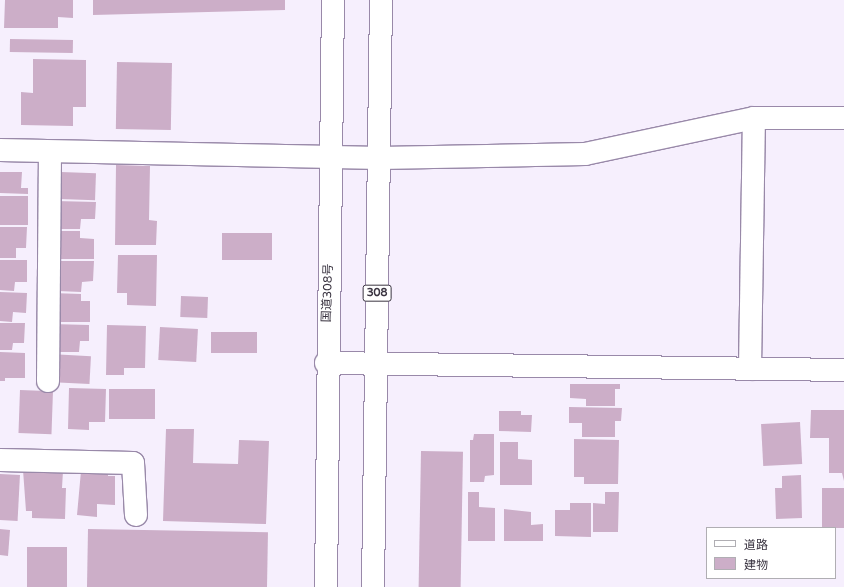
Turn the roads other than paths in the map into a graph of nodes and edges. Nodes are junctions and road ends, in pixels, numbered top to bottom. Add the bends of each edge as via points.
1 (333, 0) edge
2 (381, 0) edge
3 (754, 118) junction
4 (844, 118) edge
5 (0, 150) edge
6 (50, 152) junction
7 (332, 157) junction
8 (380, 158) junction
9 (326, 364) junction
10 (376, 364) junction
11 (750, 369) junction
12 (844, 370) edge
13 (48, 381) dead end
14 (0, 460) edge
15 (136, 515) dead end
16 (326, 587) edge
17 (373, 587) edge

1 - 7 main road, 国道308号
2 - 8 main road, 308
3 - 4 main road
3 - 8 main road via 585,154
3 - 11 main road
5 - 6 main road
6 - 7 main road
6 - 13 main road
7 - 8 main road
7 - 9 main road, 国道308号
8 - 10 main road, 308
9 - 10 main road
9 - 16 main road, 国道308号
10 - 11 main road
10 - 17 main road, 308
11 - 12 main road
14 - 15 main road via 133,463

